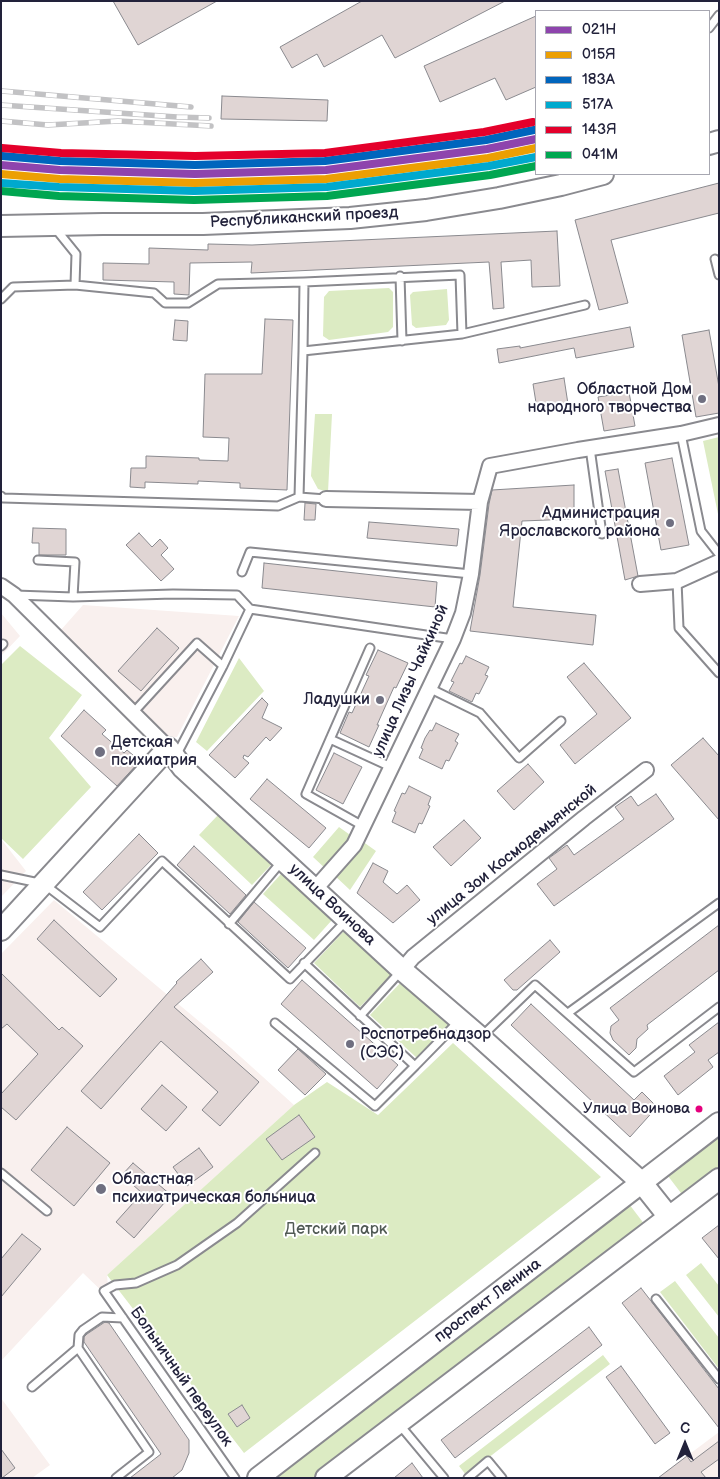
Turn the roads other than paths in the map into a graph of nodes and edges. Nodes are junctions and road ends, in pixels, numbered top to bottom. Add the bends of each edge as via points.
1 (719, 15) edge
2 (710, 27) edge
3 (599, 175) edge
4 (52, 225) junction
5 (1, 226) edge
6 (715, 259) dead end
7 (719, 275) edge
8 (400, 276) junction
9 (304, 282) junction
10 (74, 285) junction
11 (1, 299) edge
12 (585, 305) dead end
13 (462, 334) junction
14 (402, 341) junction
15 (303, 351) junction
16 (719, 425) edge
17 (681, 434) junction
18 (590, 448) junction
19 (1, 496) edge
20 (298, 497) junction
21 (326, 499) joint
22 (480, 502) junction
23 (602, 534) dead end
24 (719, 554) edge
25 (38, 560) dead end
26 (719, 562) edge
27 (242, 572) dead end
28 (471, 574) junction
29 (678, 581) junction
30 (640, 584) dead end
31 (1, 586) edge
32 (14, 595) junction
33 (73, 597) junction
34 (250, 609) junction
35 (453, 639) junction
36 (370, 648) dead end
37 (223, 666) junction
38 (719, 672) edge
39 (429, 688) junction
40 (132, 714) junction
41 (561, 721) dead end
42 (330, 739) junction
43 (171, 753) junction
44 (391, 767) junction
45 (646, 770) dead end
46 (363, 826) junction
47 (283, 860) junction
48 (1, 875) edge
49 (44, 884) junction
50 (314, 889) junction
51 (719, 903) edge
52 (347, 919) junction
53 (229, 924) junction
54 (1, 930) edge
55 (304, 963) junction
56 (402, 970) junction
57 (719, 1007) edge
58 (568, 1013) junction
59 (360, 1016) junction
60 (460, 1020) junction
61 (275, 1023) dead end
62 (480, 1037) junction
63 (415, 1066) junction
64 (719, 1123) edge
65 (315, 1153) dead end
66 (1, 1173) edge
67 (719, 1179) edge
68 (642, 1183) junction
69 (47, 1211) dead end
70 (669, 1217) junction
71 (656, 1299) dead end
72 (123, 1318) junction
73 (78, 1348) junction
74 (719, 1379) edge
75 (32, 1387) dead end
76 (398, 1423) junction
77 (116, 1478) edge
78 (235, 1478) edge
79 (258, 1478) edge
80 (326, 1478) edge
81 (444, 1478) edge
82 (468, 1478) edge
83 (502, 1478) edge

1 - 2 lane
3 - 4 main road, Республиканский проезд via 499,198 350,218 204,224
4 - 5 main road, Республиканский проезд
4 - 10 lane via 76,254
6 - 7 lane
8 - 9 lane
8 - 13 lane via 460,275
8 - 14 lane
9 - 10 lane via 218,284 188,303 166,303 154,293
9 - 15 lane
10 - 11 lane via 13,287
12 - 13 lane
13 - 14 lane
14 - 15 lane
15 - 20 lane
16 - 17 street
17 - 18 street
17 - 24 lane via 701,531
18 - 22 street, улица Лизы Чайкиной via 490,466
18 - 23 lane
19 - 20 lane via 278,506
20 - 21 lane
21 - 22 street
22 - 28 street, улица Лизы Чайкиной
25 - 33 lane via 75,562
26 - 29 street
27 - 28 lane via 250,552
28 - 35 street, улица Лизы Чайкиной via 463,613
29 - 30 street
29 - 38 lane via 679,628
31 - 32 street, улица Воинова
32 - 33 lane
32 - 40 street, улица Воинова
33 - 34 lane via 237,595
34 - 35 lane
34 - 37 lane
35 - 39 street, улица Лизы Чайкиной
36 - 42 lane
37 - 40 lane via 197,643
37 - 43 lane
39 - 41 lane via 480,714 519,758
39 - 44 street, улица Лизы Чайкиной
40 - 43 street, улица Воинова
42 - 44 lane
42 - 46 lane via 306,794
43 - 47 main road, улица Воинова via 183,768
43 - 49 main road
44 - 46 street, улица Лизы Чайкиной
45 - 56 street, улица Зои Космодемьянской via 421,951
46 - 50 street, улица Лизы Чайкиной via 354,846
47 - 50 main road, улица Воинова
47 - 53 lane
48 - 49 lane
49 - 53 lane via 100,927 162,861
49 - 54 main road
50 - 52 main road, улица Воинова
51 - 58 lane
52 - 55 lane
52 - 56 main road, улица Воинова
53 - 55 lane via 290,979
55 - 59 lane
56 - 59 lane
56 - 60 main road, улица Воинова
57 - 58 lane via 634,1072
58 - 62 lane via 536,985
59 - 63 lane
60 - 62 main road, улица Воинова
60 - 63 lane
61 - 63 lane via 375,1106
62 - 68 main road, улица Воинова
64 - 68 main road, проспект Ленина
65 - 72 lane, Больничный переулок via 237,1223 177,1266 136,1283 115,1285 104,1291
66 - 69 lane
67 - 70 main road
68 - 70 main road, улица Воинова
68 - 79 main road, проспект Ленина
70 - 76 main road
71 - 74 lane
72 - 73 lane via 102,1317 83,1330
72 - 78 lane, Больничный переулок
73 - 75 lane
73 - 77 lane via 149,1452
76 - 80 main road
76 - 81 lane
82 - 83 lane via 488,1461

